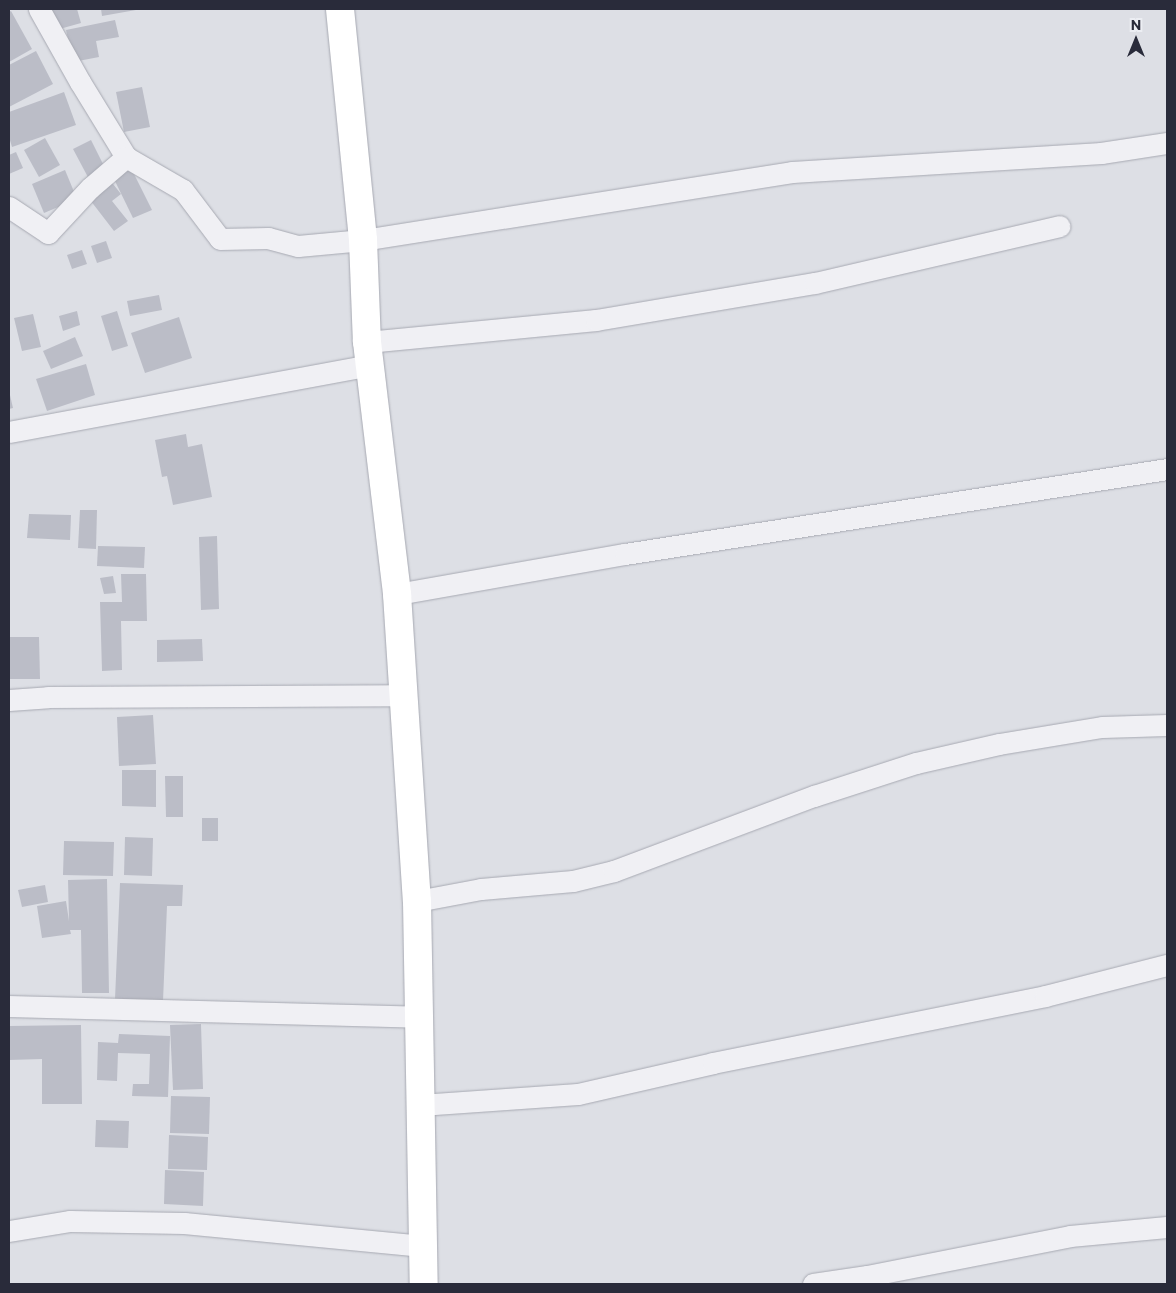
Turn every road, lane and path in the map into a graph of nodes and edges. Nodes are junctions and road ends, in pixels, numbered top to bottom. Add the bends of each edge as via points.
1 (39, 9) edge
2 (340, 9) edge
3 (1167, 143) edge
4 (126, 157) junction
5 (9, 208) edge
6 (1059, 226) dead end
7 (363, 240) junction
8 (368, 354) junction
9 (9, 432) edge
10 (1167, 469) edge
11 (397, 594) junction
12 (402, 696) junction
13 (9, 700) edge
14 (1167, 725) edge
15 (417, 901) junction
16 (1167, 965) edge
17 (9, 1006) edge
18 (418, 1017) junction
19 (420, 1105) junction
20 (1167, 1227) edge
21 (9, 1231) edge
22 (423, 1246) junction
23 (424, 1284) edge
24 (812, 1284) edge

1 - 4 street
2 - 7 street
3 - 7 street via 1101,153 792,172
4 - 5 street via 90,188 48,233
4 - 7 street via 182,190 220,240 268,238 298,246
6 - 8 street via 815,283
7 - 8 street
8 - 9 street
8 - 11 street
10 - 11 street via 625,554
11 - 12 street
12 - 13 street
12 - 15 street
14 - 15 street via 1102,727 999,744 934,759 814,796 614,871 573,880 481,889
15 - 18 street
16 - 19 street via 1045,996 713,1063 578,1094
17 - 18 street
18 - 19 street
19 - 22 street
20 - 24 street via 1070,1236
21 - 22 street via 70,1220 184,1222
22 - 23 street

